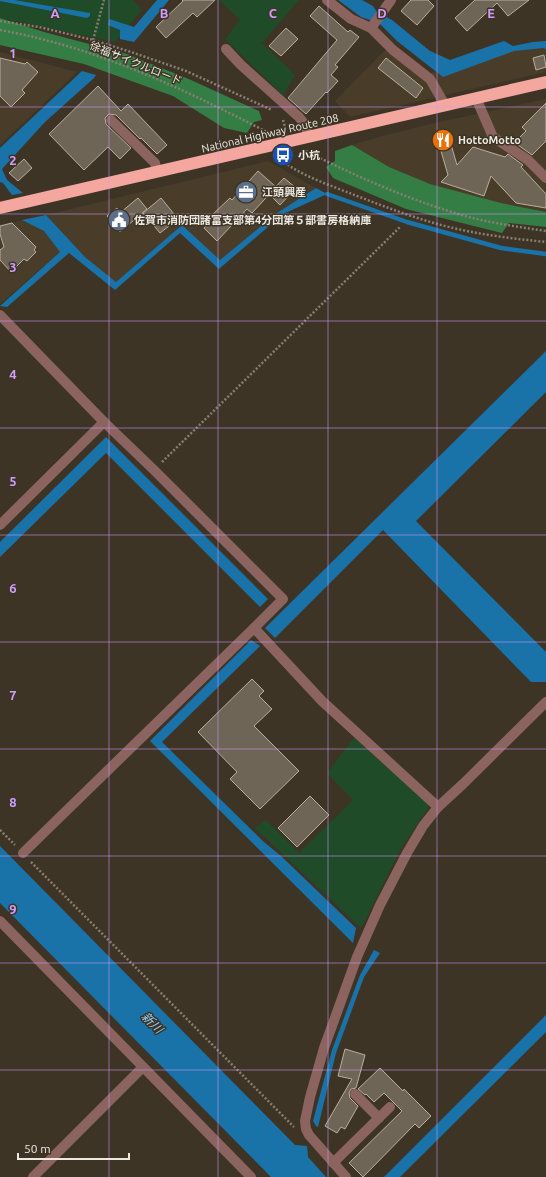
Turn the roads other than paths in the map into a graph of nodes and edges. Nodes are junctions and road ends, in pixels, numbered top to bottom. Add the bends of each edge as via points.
1 (327, 0) edge
2 (388, 3) edge
3 (371, 28) junction
4 (226, 49) dead end
5 (546, 82) edge
6 (476, 98) junction
7 (445, 105) junction
8 (111, 120) dead end
9 (308, 137) junction
10 (157, 172) junction
11 (546, 178) edge
12 (0, 208) edge
13 (0, 315) edge
14 (104, 422) junction
15 (0, 525) edge
16 (254, 628) junction
17 (546, 702) edge
18 (438, 807) junction
19 (23, 853) road end
20 (0, 921) edge
21 (143, 1067) junction
22 (355, 1094) dead end
23 (390, 1106) dead end
24 (379, 1118) junction
25 (333, 1163) junction
26 (33, 1177) edge
27 (250, 1177) edge
28 (346, 1177) edge

1 - 3 street via 351,19
2 - 3 street
3 - 7 street via 393,50 430,79
4 - 9 street via 299,117 306,126
5 - 6 highway, National Highway Route 208
6 - 7 highway, National Highway Route 208
6 - 11 street via 493,137 528,160
7 - 9 highway, National Highway Route 208
8 - 10 street via 155,163
9 - 10 highway, National Highway Route 208
10 - 12 highway, National Highway Route 208
13 - 14 street
14 - 15 street
14 - 16 street via 283,599
16 - 18 street via 322,702
16 - 19 street
17 - 18 street
18 - 25 street via 407,853 380,905 357,957 324,1048 305,1121 309,1135
20 - 21 street
21 - 26 street
21 - 27 street
22 - 24 street
23 - 24 street
24 - 25 street
25 - 28 street

